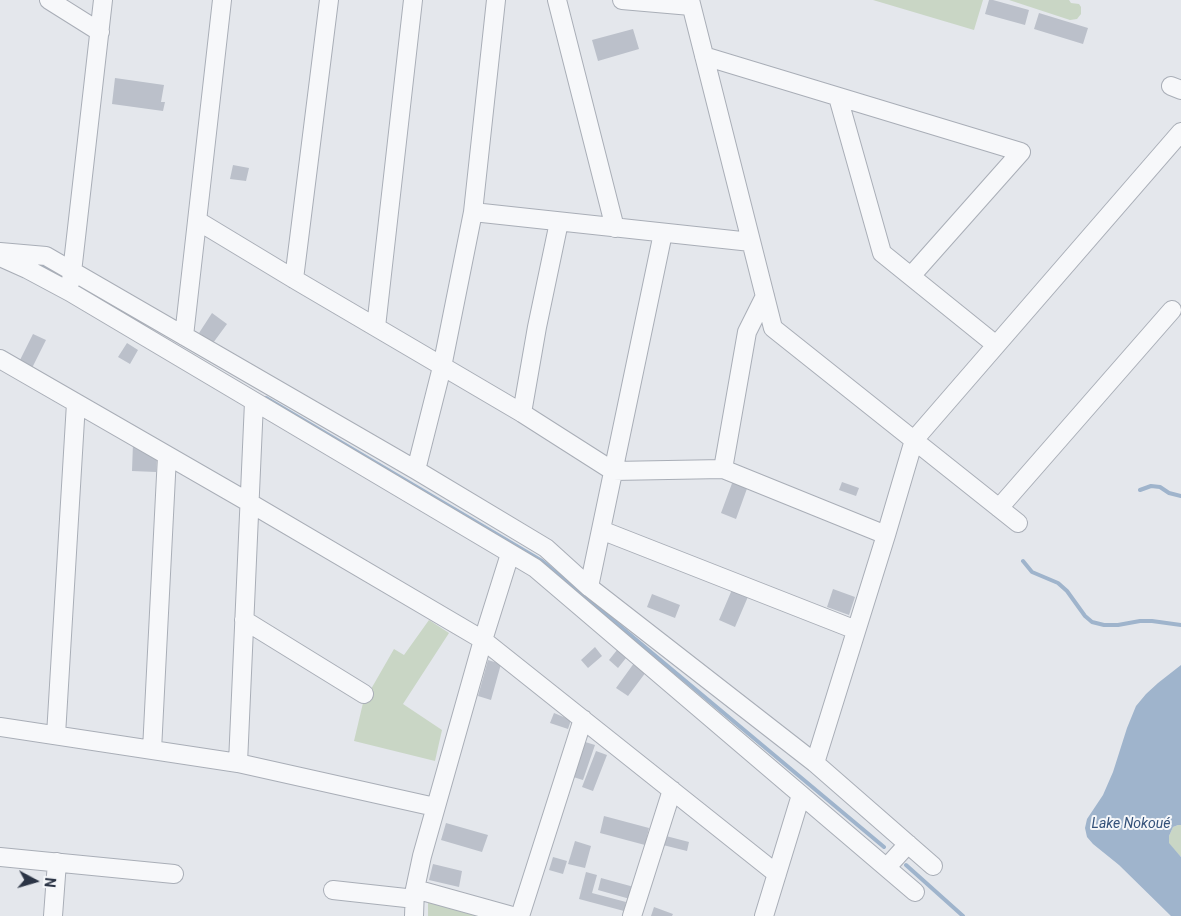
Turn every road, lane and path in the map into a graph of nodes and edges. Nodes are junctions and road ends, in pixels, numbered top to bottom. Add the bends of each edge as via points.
1 (49, 0) edge
2 (103, 0) edge
3 (222, 0) edge
4 (329, 0) edge
5 (413, 0) edge
6 (496, 0) edge
7 (557, 0) edge
8 (622, 0) edge
9 (690, 3) edge
10 (100, 32) junction
11 (704, 56) junction
12 (838, 97) junction
13 (1181, 132) edge
14 (473, 212) junction
15 (198, 221) junction
16 (559, 222) junction
17 (615, 228) junction
18 (663, 233) junction
19 (751, 242) junction
20 (0, 252) edge
21 (0, 257) edge
22 (72, 271) junction
23 (910, 276) junction
24 (294, 279) junction
25 (70, 292) junction
26 (765, 296) junction
27 (1172, 310) dead end
28 (376, 327) junction
29 (184, 336) junction
30 (996, 345) junction
31 (0, 359) edge
32 (442, 367) junction
33 (254, 402) junction
34 (76, 403) junction
35 (522, 413) junction
36 (914, 440) junction
37 (167, 456) junction
38 (723, 469) junction
39 (416, 470) junction
40 (613, 470) junction
41 (250, 502) junction
42 (999, 508) junction
43 (1018, 523) dead end
44 (601, 530) junction
45 (886, 535) junction
46 (510, 554) junction
47 (589, 587) junction
48 (244, 620) junction
49 (856, 630) junction
50 (483, 640) junction
51 (364, 694) dead end
52 (583, 719) junction
53 (0, 727) edge
54 (56, 735) junction
55 (152, 750) junction
56 (815, 762) junction
57 (238, 763) junction
58 (672, 790) junction
59 (801, 795) junction
60 (436, 807) junction
61 (908, 844) junction
62 (0, 857) edge
63 (57, 862) junction
64 (933, 866) dead end
65 (887, 867) junction
66 (174, 874) dead end
67 (777, 874) junction
68 (333, 890) dead end
69 (915, 892) dead end
70 (415, 901) edge
71 (53, 916) edge
72 (512, 916) edge
73 (520, 916) edge
74 (632, 916) edge
75 (764, 916) edge

1 - 10 street
2 - 10 street
3 - 15 street
4 - 24 street
5 - 28 street
6 - 14 street
7 - 17 street
8 - 9 street
9 - 11 street
10 - 22 street
11 - 12 street
11 - 19 street
12 - 23 street via 882,253
12 - 23 street via 1020,152
13 - 30 street
14 - 16 street
14 - 32 street
15 - 24 street
15 - 29 street
16 - 17 street
16 - 35 street
17 - 18 street
18 - 19 street
18 - 40 street
19 - 26 street
20 - 22 street via 46,256
21 - 25 street
22 - 25 street
22 - 29 street
23 - 30 street
24 - 28 street
25 - 33 street
26 - 36 street via 773,328
26 - 38 street via 747,332
27 - 42 street
28 - 32 street
29 - 39 street
30 - 36 street
31 - 34 street
32 - 35 street
32 - 39 street
33 - 41 street
33 - 46 street
34 - 37 street
34 - 54 street
35 - 40 street
36 - 42 street
36 - 45 street
37 - 41 street
37 - 55 street
38 - 40 street
38 - 45 street
39 - 47 street via 546,548
40 - 44 street
41 - 48 street
41 - 50 street
42 - 43 street
44 - 47 street
44 - 49 street
45 - 49 street
46 - 50 street
46 - 59 street via 535,568
47 - 56 street
48 - 51 street
48 - 57 street
49 - 56 street
50 - 52 street
50 - 60 street
52 - 58 street
52 - 73 street
53 - 54 street
54 - 55 street
55 - 57 street
56 - 61 street
57 - 60 street
58 - 67 street
58 - 74 street
59 - 65 street
59 - 67 street
60 - 70 street via 422,856
61 - 64 street
61 - 65 street
62 - 63 street
63 - 66 street
63 - 71 street
65 - 69 street
67 - 75 street
68 - 70 street
70 - 72 street

